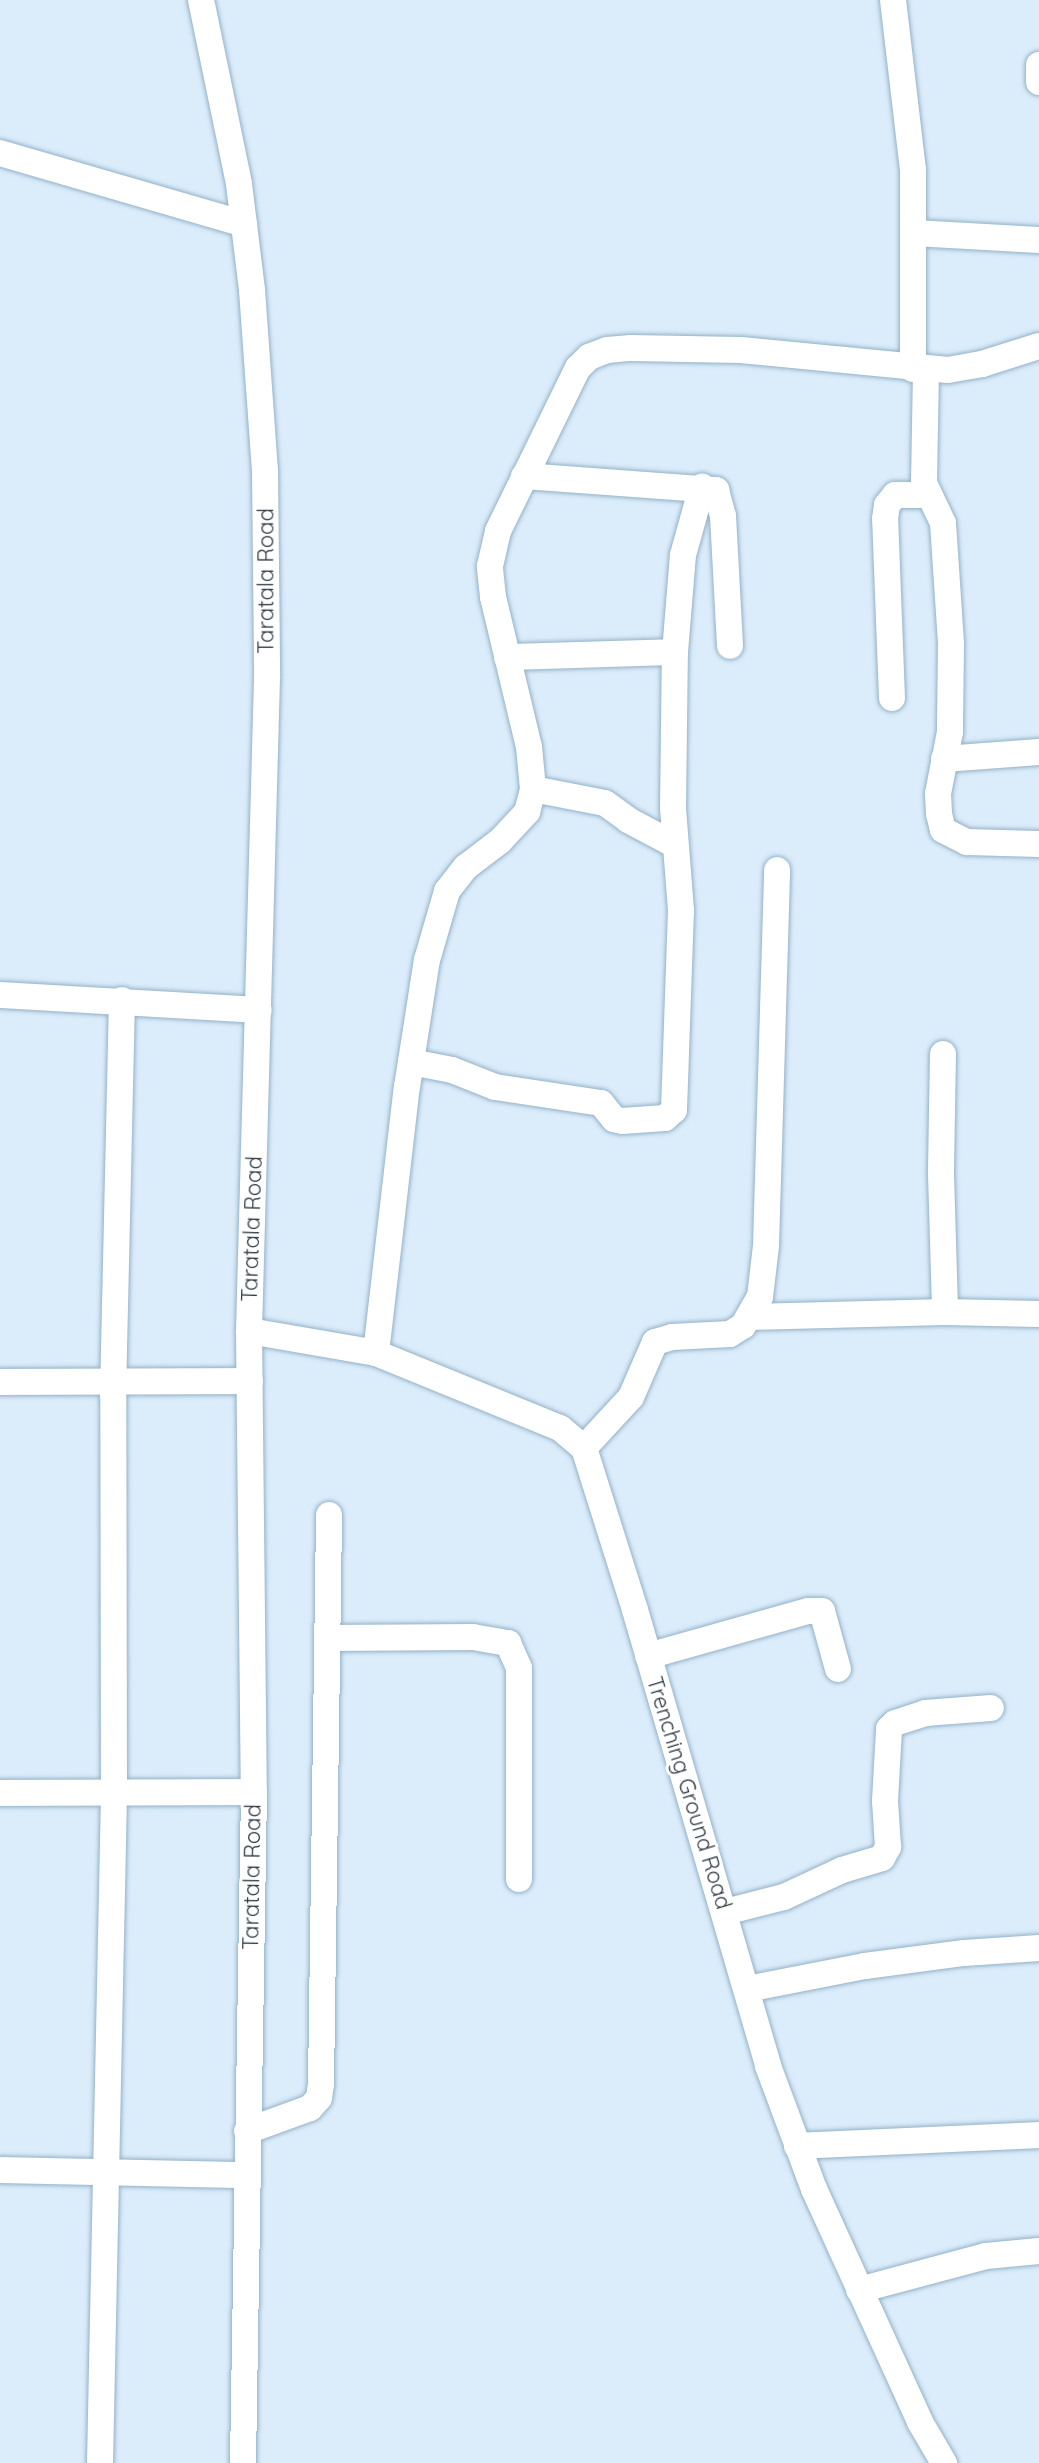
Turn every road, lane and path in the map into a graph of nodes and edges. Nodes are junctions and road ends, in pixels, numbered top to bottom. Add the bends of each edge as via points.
1 (201, 0) edge
2 (893, 0) edge
3 (1039, 65) edge
4 (1039, 82) edge
5 (0, 153) edge
6 (244, 224) junction
7 (914, 233) junction
8 (1039, 240) edge
9 (1039, 346) edge
10 (919, 369) junction
11 (524, 476) junction
12 (702, 487) junction
13 (929, 495) junction
14 (730, 646) dead end
15 (675, 652) junction
16 (507, 657) junction
17 (892, 698) dead end
18 (1039, 752) edge
19 (944, 759) junction
20 (533, 789) junction
21 (1039, 844) edge
22 (675, 845) junction
23 (777, 870) dead end
24 (0, 995) edge
25 (122, 1000) junction
26 (259, 1010) junction
27 (943, 1054) dead end
28 (411, 1062) junction
29 (945, 1312) junction
30 (1039, 1314) edge
31 (750, 1317) junction
32 (249, 1331) junction
33 (376, 1353) junction
34 (114, 1380) junction
35 (250, 1381) junction
36 (0, 1382) edge
37 (584, 1448) junction
38 (329, 1515) dead end
39 (328, 1638) junction
40 (648, 1656) junction
41 (838, 1669) dead end
42 (991, 1708) dead end
43 (114, 1792) junction
44 (254, 1792) junction
45 (0, 1793) edge
46 (519, 1879) dead end
47 (725, 1912) junction
48 (1039, 1948) edge
49 (747, 1989) junction
50 (247, 2131) junction
51 (1039, 2135) edge
52 (797, 2146) junction
53 (0, 2170) edge
54 (105, 2174) junction
55 (248, 2175) junction
56 (1039, 2251) edge
57 (859, 2290) junction
58 (100, 2463) edge
59 (243, 2463) edge
60 (944, 2463) edge

1 - 6 street, Taratala Road
2 - 7 street via 907,100
3 - 4 street
5 - 6 street
6 - 26 street, Taratala Road via 265,471 267,678
7 - 8 street
7 - 10 street
9 - 10 street via 982,364
10 - 11 street via 741,350 607,350 578,368
10 - 13 street via 924,483
11 - 12 street
11 - 16 street via 498,531 490,566
12 - 14 street via 716,490 721,500
12 - 15 street via 683,555
13 - 17 street via 895,495 887,505
13 - 19 street via 943,523 946,547 951,644 950,732
15 - 16 street
15 - 22 street
16 - 20 street via 529,747
18 - 19 street
19 - 21 street via 938,794 943,830 967,842
20 - 22 street via 605,803
20 - 28 street via 527,812 447,891 427,960
22 - 28 street via 681,910 675,1104 670,1115 622,1121 601,1103 495,1087 452,1070
23 - 31 street via 766,1246 760,1297
24 - 25 street
25 - 26 street
25 - 34 street
26 - 32 street, Taratala Road
27 - 29 street
28 - 33 street
29 - 30 street
29 - 31 street
31 - 37 street via 730,1334 655,1342 631,1397
32 - 33 street
32 - 35 street, Taratala Road
33 - 37 street via 560,1428
34 - 35 street
34 - 36 street
34 - 43 street
35 - 44 street, Taratala Road
37 - 40 street, Trenching Ground Road
38 - 39 street
39 - 46 street via 473,1637 508,1643 519,1668
39 - 50 street via 319,2098 310,2108
40 - 41 street via 822,1611
40 - 47 street, Trenching Ground Road
42 - 47 street via 925,1713 889,1729 888,1847 882,1858 784,1897
43 - 44 street
43 - 45 street
43 - 54 street
44 - 50 street, Taratala Road
47 - 49 street, Trenching Ground Road
48 - 49 street via 865,1966
49 - 52 street, Trenching Ground Road
50 - 55 street, Taratala Road
51 - 52 street
52 - 57 street, Trenching Ground Road
53 - 54 street
54 - 55 street
54 - 58 street
55 - 59 street, Taratala Road
56 - 57 street via 986,2256
57 - 60 street, Trenching Ground Road

